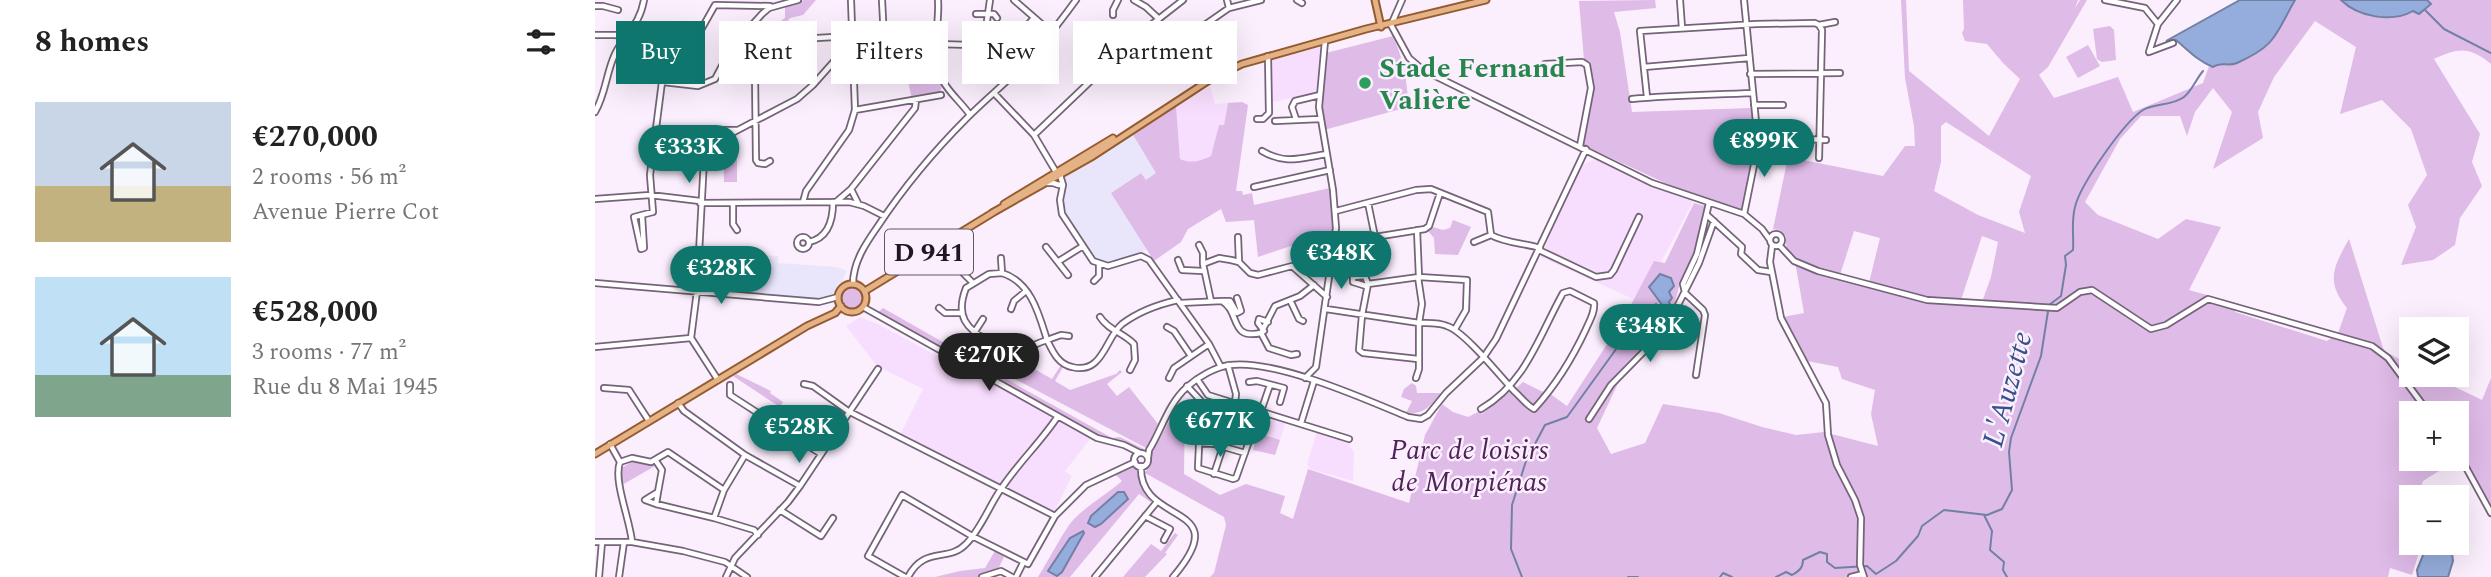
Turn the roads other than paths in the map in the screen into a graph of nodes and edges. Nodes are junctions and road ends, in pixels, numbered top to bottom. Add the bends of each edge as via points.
1 (644, 0) edge
2 (798, 0) edge
3 (851, 0) edge
4 (882, 0) edge
5 (938, 0) edge
6 (990, 0) edge
7 (1014, 0) edge
8 (1076, 0) edge
9 (1118, 0) edge
10 (1134, 0) edge
11 (1183, 0) edge
12 (1227, 0) edge
13 (1261, 0) edge
14 (1375, 0) edge
15 (1402, 0) edge
16 (1486, 0) edge
17 (1680, 0) edge
18 (1744, 0) edge
19 (2105, 0) edge
20 (2177, 0) edge
21 (1142, 2) edge
22 (595, 6) edge
23 (772, 7) junction
24 (1229, 8) junction
25 (618, 10) dead end
26 (988, 13) junction
27 (976, 14) dead end
28 (1113, 15) dead end
29 (997, 18) dead end
30 (1034, 18) junction
31 (1159, 19) junction
32 (638, 21) edge
33 (852, 21) edge
34 (883, 21) edge
35 (938, 21) edge
36 (987, 21) edge
37 (1031, 21) edge
38 (1038, 21) edge
39 (1156, 21) edge
40 (1210, 21) edge
41 (1835, 22) dead end
42 (705, 23) edge
43 (1059, 23) edge
44 (1746, 24) junction
45 (2158, 24) junction
46 (1391, 25) junction
47 (1819, 25) junction
48 (1381, 27) junction
49 (1682, 28) junction
50 (616, 35) edge
51 (595, 36) edge
52 (831, 39) edge
53 (1325, 41) junction
54 (2173, 43) dead end
55 (616, 52) edge
56 (1268, 55) junction
57 (1749, 58) junction
58 (831, 64) edge
59 (1545, 64) dead end
60 (1644, 66) junction
61 (1750, 74) junction
62 (1822, 74) junction
63 (1840, 74) dead end
64 (705, 83) edge
65 (663, 84) edge
66 (680, 84) edge
67 (703, 84) edge
68 (854, 84) edge
69 (944, 84) joint
70 (1003, 84) edge
71 (1087, 84) edge
72 (994, 93) junction
73 (1753, 93) junction
74 (941, 95) junction
75 (953, 95) junction
76 (1320, 95) junction
77 (1647, 97) junction
78 (1633, 99) dead end
79 (916, 100) junction
80 (1754, 105) junction
81 (1783, 105) dead end
82 (855, 110) junction
83 (595, 112) edge
84 (970, 115) junction
85 (1257, 119) dead end
86 (1296, 119) junction
87 (1320, 119) junction
88 (1275, 121) dead end
89 (755, 122) junction
90 (740, 130) junction
91 (1034, 135) junction
92 (1756, 137) junction
93 (1819, 140) junction
94 (1826, 140) dead end
95 (1580, 146) junction
96 (1586, 149) junction
97 (1262, 151) dead end
98 (1327, 154) junction
99 (1819, 158) dead end
100 (703, 159) junction
101 (770, 160) dead end
102 (1330, 170) junction
103 (1057, 175) junction
104 (1046, 184) junction
105 (1059, 185) junction
106 (1254, 187) dead end
107 (852, 189) junction
108 (1061, 192) junction
109 (1440, 192) junction
110 (650, 195) junction
111 (595, 199) edge
112 (700, 202) junction
113 (803, 202) junction
114 (834, 202) junction
115 (1369, 202) junction
116 (733, 203) junction
117 (1709, 203) junction
118 (858, 204) junction
119 (1336, 211) junction
120 (992, 213) junction
121 (1744, 214) junction
122 (1707, 215) junction
123 (642, 216) junction
124 (884, 216) junction
125 (1639, 217) dead end
126 (1714, 221) junction
127 (1762, 229) junction
128 (737, 230) dead end
129 (1417, 230) junction
130 (1775, 234) junction
131 (1491, 235) junction
132 (1238, 237) dead end
133 (1375, 237) junction
134 (1365, 239) dead end
135 (809, 242) dead end
136 (1474, 243) dead end
137 (1771, 243) junction
138 (1199, 245) dead end
139 (1083, 246) junction
140 (1780, 246) junction
141 (1047, 247) dead end
142 (1539, 249) junction
143 (1312, 255) dead end
144 (1001, 258) dead end
145 (1178, 260) dead end
146 (1059, 261) junction
147 (1239, 262) junction
148 (1203, 264) junction
149 (1100, 265) junction
150 (961, 271) dead end
151 (1203, 271) junction
152 (1771, 272) junction
153 (1002, 273) junction
154 (1301, 274) junction
155 (1068, 275) dead end
156 (1418, 277) junction
157 (1094, 281) dead end
158 (595, 283) edge
159 (972, 283) junction
160 (853, 284) junction
161 (1328, 286) junction
162 (1316, 287) junction
163 (1025, 290) junction
164 (697, 291) junction
165 (865, 291) junction
166 (1685, 293) junction
167 (838, 297) junction
168 (1237, 298) dead end
169 (1327, 298) junction
170 (1290, 300) junction
171 (1211, 301) junction
172 (1222, 301) junction
173 (1179, 302) junction
174 (841, 306) junction
175 (863, 307) junction
176 (939, 308) dead end
177 (1011, 309) dead end
178 (1326, 309) junction
179 (962, 313) junction
180 (1362, 315) junction
181 (1100, 317) dead end
182 (983, 320) dead end
183 (1303, 321) dead end
184 (1268, 322) junction
185 (1419, 323) junction
186 (1167, 327) dead end
187 (1455, 329) junction
188 (1117, 331) junction
189 (1262, 332) junction
190 (974, 333) junction
191 (1069, 336) dead end
192 (691, 338) junction
193 (1047, 340) junction
194 (991, 343) junction
195 (1209, 344) junction
196 (595, 347) edge
197 (1297, 354) dead end
198 (1191, 356) junction
199 (1483, 358) junction
200 (1418, 359) junction
201 (1228, 365) junction
202 (1221, 367) junction
203 (1316, 367) junction
204 (878, 369) dead end
205 (972, 369) junction
206 (1130, 370) dead end
207 (978, 373) junction
208 (1696, 375) dead end
209 (1169, 378) dead end
210 (1305, 378) junction
211 (1416, 378) dead end
212 (1197, 379) junction
213 (718, 380) junction
214 (1314, 381) junction
215 (1249, 382) dead end
216 (1321, 383) junction
217 (804, 384) dead end
218 (730, 385) dead end
219 (1270, 385) junction
220 (1187, 386) junction
221 (1510, 386) junction
222 (604, 388) dead end
223 (1208, 395) junction
224 (1201, 401) junction
225 (2420, 401) edge
226 (1280, 402) dead end
227 (678, 403) junction
228 (1235, 403) junction
229 (1481, 409) dead end
230 (1261, 411) junction
231 (851, 412) junction
232 (1058, 416) junction
233 (1589, 419) dead end
234 (649, 421) junction
235 (1301, 423) junction
236 (1349, 439) dead end
237 (1199, 443) junction
238 (610, 444) junction
239 (1223, 446) junction
240 (1131, 449) junction
241 (1149, 450) junction
242 (595, 453) edge
243 (1141, 453) junction
244 (1245, 453) junction
245 (821, 454) junction
246 (745, 455) junction
247 (1148, 458) junction
248 (656, 460) junction
249 (1135, 460) junction
250 (620, 462) junction
251 (1141, 466) junction
252 (2468, 471) edge
253 (1214, 474) junction
254 (800, 486) junction
255 (1001, 488) junction
256 (724, 490) junction
257 (658, 492) junction
258 (1156, 503) junction
259 (656, 504) junction
260 (780, 510) junction
261 (2491, 513) edge
262 (1055, 516) junction
263 (1145, 516) junction
264 (715, 518) junction
265 (833, 518) dead end
266 (758, 535) junction
267 (972, 536) junction
268 (1164, 540) dead end
269 (595, 542) edge
270 (602, 542) junction
271 (624, 542) junction
272 (632, 542) junction
273 (1025, 563) junction
274 (730, 566) junction
275 (1862, 572) edge
276 (599, 577) edge
277 (619, 577) edge
278 (726, 577) edge
279 (747, 577) edge
280 (906, 577) edge
281 (982, 577) edge
282 (1014, 577) edge
283 (1095, 577) edge
284 (1173, 577) edge
285 (1851, 577) edge

1 - 32 street
2 - 23 street
3 - 33 street
4 - 34 street
5 - 35 street
6 - 26 street
7 - 30 street
8 - 43 street
9 - 28 street
10 - 21 street
11 - 31 street
12 - 24 street
13 - 24 street
14 - 48 main road
15 - 46 street
16 - 46 main road, D 941
17 - 49 street
18 - 44 street
19 - 45 street via 2145,8
20 - 45 street
21 - 31 street
22 - 25 street
23 - 42 street via 715,5
23 - 64 street via 733,47 715,79
24 - 40 street
26 - 27 street
26 - 29 street
26 - 36 street
30 - 37 street
30 - 38 street
31 - 39 street
41 - 47 street
44 - 47 street
44 - 49 street
44 - 57 street
45 - 54 street via 2149,52
46 - 48 main road, D 941
46 - 95 street via 1409,58 1423,70
47 - 62 street
48 - 53 main road, D 941
49 - 60 street via 1640,32
50 - 51 street
52 - 89 street via 799,39 793,57 762,63 755,74
53 - 56 main road, D 941
53 - 76 street
55 - 83 street
56 - 85 street via 1269,113
56 - 103 main road, D 941 via 1223,73
57 - 60 street
57 - 61 street
58 - 89 street via 797,99
59 - 95 street via 1587,65 1591,88
60 - 77 street
61 - 62 street
61 - 73 street
62 - 63 street
62 - 93 street
65 - 110 street
66 - 67 street
68 - 82 street
69 - 74 street
69 - 75 street
70 - 72 street
71 - 91 street
72 - 84 street
72 - 91 street
73 - 77 street
73 - 80 street
74 - 75 street
74 - 79 street
75 - 84 street
76 - 86 street via 1294,101
76 - 87 street
77 - 78 street
79 - 82 street
79 - 107 street via 915,108
80 - 81 street
80 - 92 street
82 - 113 street via 849,130
84 - 124 street
86 - 87 street
86 - 88 street
87 - 98 street
89 - 90 street
89 - 101 street via 756,160 765,164
90 - 100 street via 717,141
90 - 100 street via 707,132
91 - 103 street
92 - 93 street
92 - 121 street
93 - 94 street
93 - 99 street
95 - 96 street
96 - 117 street via 1652,183
96 - 142 street
97 - 98 street via 1287,160
98 - 102 street
100 - 112 street
102 - 106 street
102 - 119 street
103 - 104 main road, D 941
103 - 105 street
103 - 108 street via 1063,180
103 - 120 main road, D 941
104 - 105 street
104 - 120 main road, D 941
105 - 108 street
107 - 114 street
107 - 118 street
108 - 139 street via 1062,214
109 - 115 street via 1416,190
109 - 129 street via 1429,226
109 - 131 street via 1488,212
110 - 111 street
110 - 112 street
110 - 123 street via 653,212
112 - 116 street
112 - 164 street
113 - 114 street
113 - 116 street
114 - 118 street
114 - 135 street via 829,226 820,239
115 - 119 street
115 - 133 street
116 - 128 street
117 - 121 street
117 - 122 street
118 - 124 street
119 - 161 street
120 - 165 main road, D 941
121 - 127 street
122 - 126 street
122 - 166 street via 1683,284
123 - 123 street via 634,217 641,249 644,248
124 - 160 street via 857,262
125 - 142 street via 1614,270 1604,277
126 - 152 street via 1742,247 1742,256 1758,270
126 - 166 street
127 - 130 street
127 - 137 street
129 - 133 street
129 - 156 street
130 - 137 street
130 - 140 street via 1783,239
131 - 136 street
131 - 142 street
132 - 147 street
133 - 134 street
137 - 140 street
137 - 152 street
138 - 148 street
139 - 146 street
139 - 149 street
140 - 225 street via 1801,265 1919,298 2057,308 2080,292 2092,290 2146,328 2158,329 2208,299 2372,346 2388,358
141 - 146 street
142 - 199 street via 1506,321
143 - 154 street
144 - 153 street
145 - 151 street via 1182,270
146 - 155 street
147 - 148 street via 1219,258
147 - 154 street via 1258,275 1289,265
148 - 151 street
149 - 157 street
149 - 173 street via 1143,256
150 - 159 street
151 - 171 street
152 - 275 street via 1781,318 1826,403 1828,435 1837,465 1861,518
153 - 159 street
153 - 163 street
154 - 162 street
156 - 180 street via 1367,285
156 - 185 street
156 - 187 street via 1467,280 1467,310
158 - 164 street
159 - 179 street via 966,288
160 - 165 main road
160 - 167 main road via 841,289
161 - 162 street
161 - 169 street
162 - 169 street
162 - 170 street
163 - 177 street
163 - 193 street via 1037,308
164 - 167 street via 819,302
164 - 192 street
165 - 175 main road
166 - 208 street via 1705,315
166 - 233 street via 1666,329 1611,385
167 - 174 main road
168 - 172 street via 1241,311 1237,313 1230,301
169 - 178 street
170 - 183 street
170 - 184 street via 1278,304
171 - 172 street
171 - 173 street
172 - 189 street via 1241,331 1250,335
173 - 188 street via 1158,305
173 - 195 street
174 - 175 main road via 852,312
174 - 213 main road
175 - 205 street
176 - 179 street via 944,313
178 - 180 street
178 - 203 street
179 - 190 street
180 - 185 street
180 - 200 street via 1359,350
181 - 188 street
182 - 190 street
184 - 189 street
184 - 189 street via 1259,319
185 - 187 street
185 - 200 street
186 - 198 street
187 - 199 street
188 - 193 street via 1101,356 1086,368 1059,360
188 - 206 street via 1134,344 1135,361
189 - 197 street via 1269,348
190 - 194 street
191 - 193 street
192 - 196 street
192 - 213 street
193 - 194 street via 1011,352
194 - 205 street
194 - 207 street
195 - 198 street
195 - 202 street
198 - 209 street via 1171,371
199 - 216 street via 1421,419
199 - 221 street
200 - 211 street
201 - 202 street
201 - 210 street via 1262,366
201 - 228 street
202 - 212 street
203 - 210 street
203 - 216 street
204 - 231 street
205 - 207 street
207 - 232 street
210 - 214 street
212 - 220 street
212 - 223 street
213 - 227 main road
214 - 216 street
214 - 235 street
215 - 219 street
217 - 231 street
218 - 245 street via 730,395
219 - 226 street via 1284,388
219 - 230 street
220 - 224 street
220 - 241 street
221 - 221 street via 1530,360 1563,293 1570,291 1594,303 1572,360 1534,409
221 - 229 street
222 - 234 street via 629,390
223 - 224 street
223 - 228 street
224 - 237 street
227 - 234 main road
227 - 246 street
228 - 230 street
230 - 235 street
230 - 244 street
231 - 245 street
231 - 255 street
232 - 240 street via 1097,438
232 - 255 street
234 - 238 main road
235 - 236 street
237 - 239 street
237 - 253 street via 1198,468
238 - 242 main road
238 - 250 street
239 - 239 street via 1231,424 1234,413 1226,413
239 - 244 street
239 - 253 street
240 - 243 street
240 - 249 street
241 - 243 street
241 - 247 street
243 - 247 street
243 - 249 street
244 - 253 street via 1235,478
245 - 254 street
246 - 254 street
246 - 256 street
247 - 251 street
248 - 250 street
248 - 256 street via 669,452
248 - 257 street via 663,470
249 - 251 street
249 - 262 street via 1086,485
250 - 272 street via 617,471
251 - 258 street via 1143,485
252 - 261 street
254 - 260 street
255 - 262 street
255 - 267 street
256 - 264 street
257 - 259 street
257 - 259 street via 645,500
258 - 263 street
258 - 284 street via 1188,519 1195,532 1195,544
259 - 264 street
260 - 265 street via 821,536
260 - 266 street
262 - 273 street via 1032,560
263 - 268 street via 1170,529
263 - 283 street
264 - 266 street
266 - 274 street
267 - 273 street
267 - 280 street via 955,551 923,559
267 - 280 street via 902,495 868,556
269 - 270 street
270 - 271 street
270 - 276 street
271 - 272 street
271 - 277 street
272 - 274 street
273 - 282 street
274 - 278 street
274 - 279 street
275 - 285 street
281 - 282 street via 1001,571

